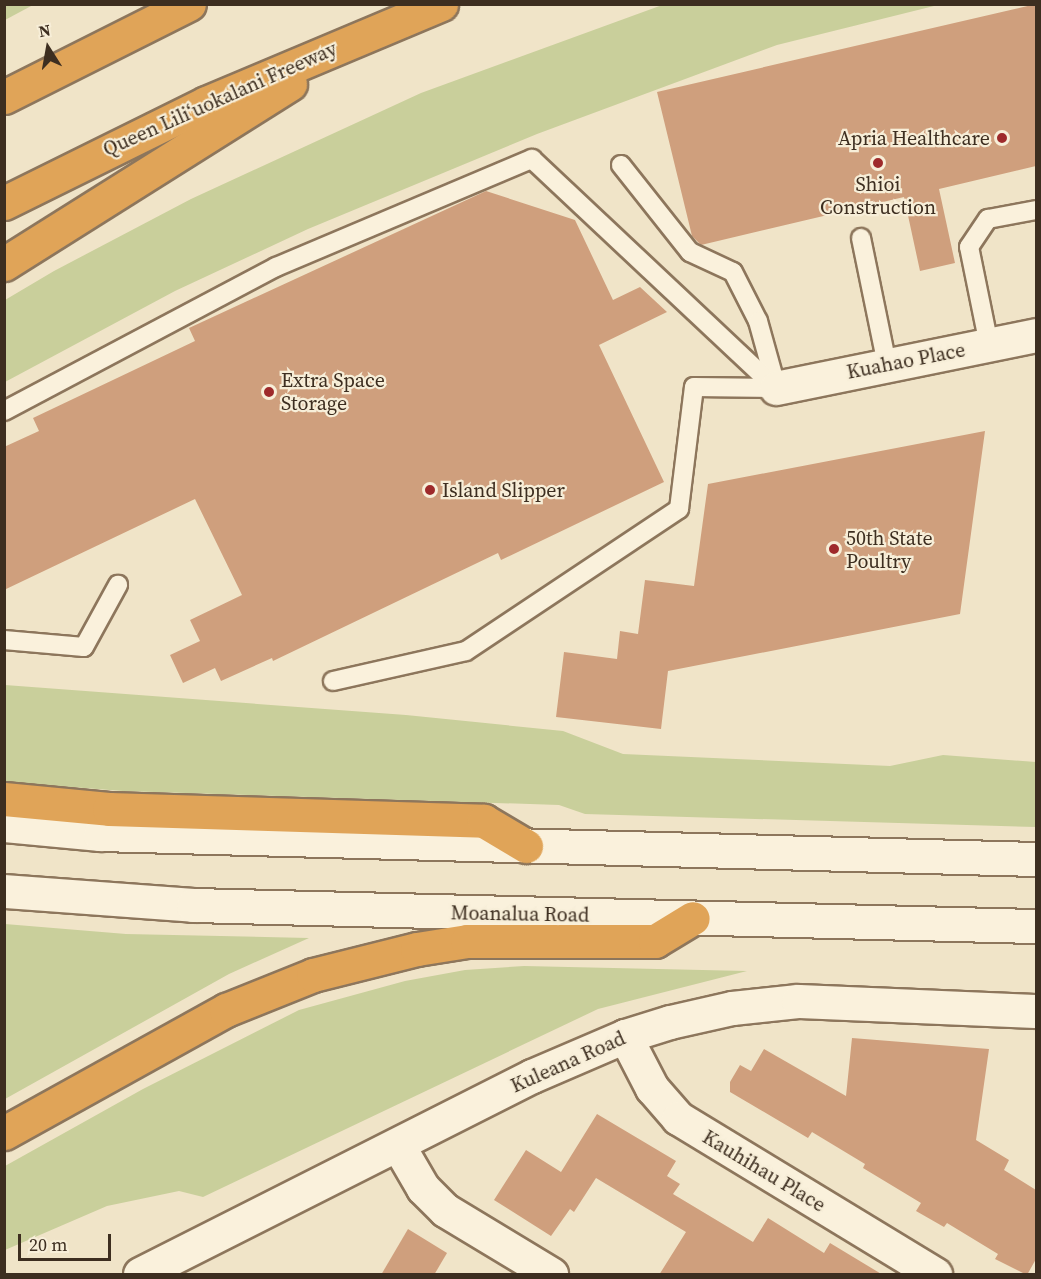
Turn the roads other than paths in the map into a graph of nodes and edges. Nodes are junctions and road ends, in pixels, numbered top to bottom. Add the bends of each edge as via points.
1 (189, 4) edge
2 (441, 4) edge
3 (382, 26) junction
4 (4, 97) edge
5 (621, 165) dead end
6 (4, 203) edge
7 (1036, 210) edge
8 (861, 238) dead end
9 (4, 264) edge
10 (1036, 335) edge
11 (989, 345) junction
12 (887, 365) junction
13 (776, 388) junction
14 (4, 411) edge
15 (118, 585) dead end
16 (4, 640) edge
17 (333, 681) dead end
18 (4, 799) edge
19 (4, 825) edge
20 (526, 846) junction
21 (1036, 859) edge
22 (4, 891) edge
23 (693, 918) junction
24 (1036, 927) edge
25 (1036, 1011) edge
26 (625, 1036) junction
27 (4, 1133) edge
28 (398, 1145) junction
29 (140, 1275) edge
30 (550, 1275) edge
31 (935, 1275) edge

1 - 4 highway
2 - 3 highway, Queen Liliʻuokalani Freeway
3 - 6 highway, Queen Liliʻuokalani Freeway via 206,103
3 - 9 highway
5 - 13 lane via 690,252 733,272 758,321
7 - 11 lane via 988,219 969,247
8 - 12 lane
10 - 11 main road, Kuahao Place
11 - 12 main road, Kuahao Place
12 - 13 main road, Kuahao Place
13 - 14 lane via 532,159 276,267
13 - 17 lane via 694,387 679,508 466,651
15 - 16 lane via 84,647
18 - 20 highway via 109,809 484,821
19 - 20 main road via 111,834
20 - 21 main road
22 - 23 main road, Moanalua Road via 194,905
23 - 24 main road, Moanalua Road
23 - 27 highway via 655,941 467,941 313,975 226,1010
25 - 26 main road, Kuleana Road via 798,1001 732,1008
26 - 28 main road, Kuleana Road via 532,1076
26 - 31 main road, Kauhihau Place via 652,1088 678,1118
28 - 29 main road, Kuleana Road
28 - 30 main road via 423,1188 445,1210

